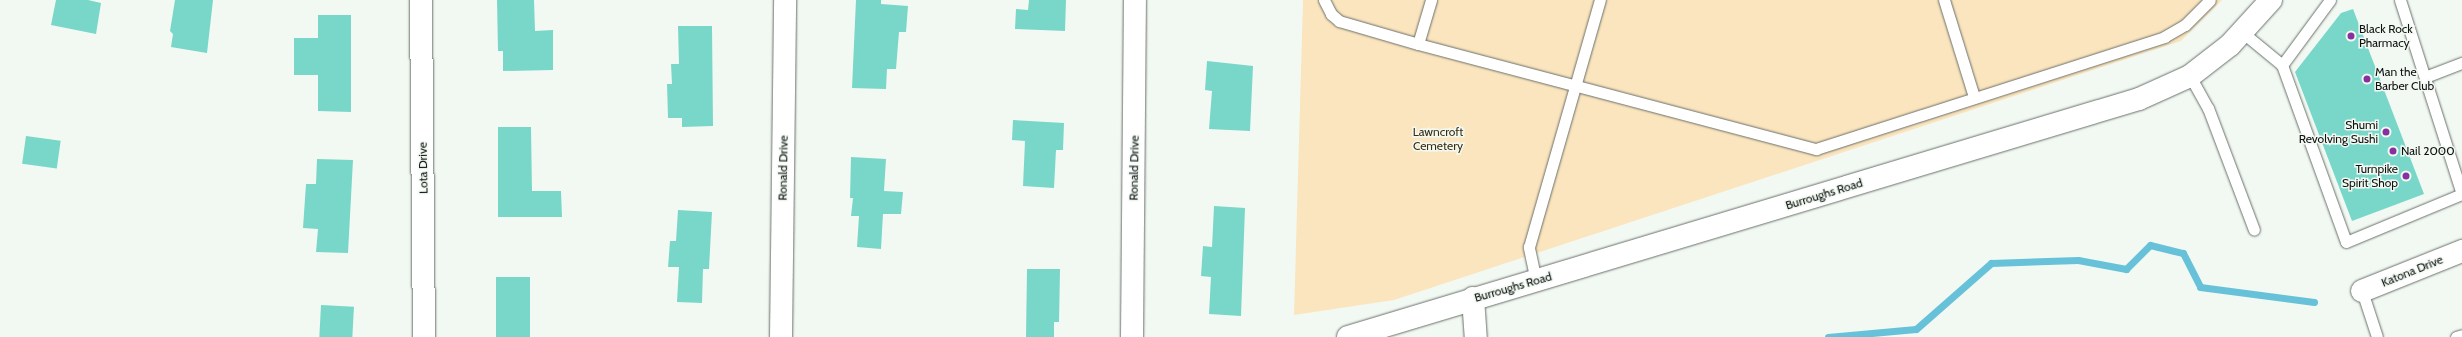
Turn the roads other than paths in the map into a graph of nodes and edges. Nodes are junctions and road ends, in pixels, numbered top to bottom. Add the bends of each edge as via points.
1 (421, 0) edge
2 (785, 0) edge
3 (1135, 0) edge
4 (1324, 0) edge
5 (1431, 0) edge
6 (1600, 0) edge
7 (1944, 0) edge
8 (2210, 0) edge
9 (2271, 0) edge
10 (2330, 0) edge
11 (2400, 0) edge
12 (2242, 32) junction
13 (1418, 44) junction
14 (2462, 63) edge
15 (2282, 65) junction
16 (2190, 76) junction
17 (2425, 77) junction
18 (1575, 87) junction
19 (1974, 97) junction
20 (2462, 194) edge
21 (2254, 230) dead end
22 (2462, 251) edge
23 (1536, 281) junction
24 (2362, 291) joint
25 (1472, 298) junction
26 (2462, 334) edge
27 (424, 337) edge
28 (782, 337) edge
29 (1132, 337) edge
30 (1348, 337) edge
31 (1476, 337) edge
32 (2377, 337) edge
33 (2456, 337) edge

1 - 27 street, Lota Drive
2 - 28 street, Ronald Drive
3 - 29 street, Ronald Drive
4 - 13 lane via 1331,14 1339,21
5 - 13 lane
6 - 18 lane
7 - 19 lane
8 - 19 lane via 2185,25 2164,37
9 - 12 street, Burroughs Road
10 - 15 lane
11 - 17 lane
12 - 15 lane
12 - 16 street, Burroughs Road via 2230,45
13 - 18 lane
14 - 17 lane
15 - 20 lane via 2346,242
16 - 21 lane via 2208,108
16 - 23 street, Burroughs Road via 2139,99
17 - 20 lane
18 - 19 lane via 1816,149
18 - 23 lane via 1529,247
22 - 24 street, Katona Drive
23 - 25 street, Burroughs Road
24 - 32 lane
25 - 30 street, Burroughs Road
25 - 31 street
26 - 33 lane

